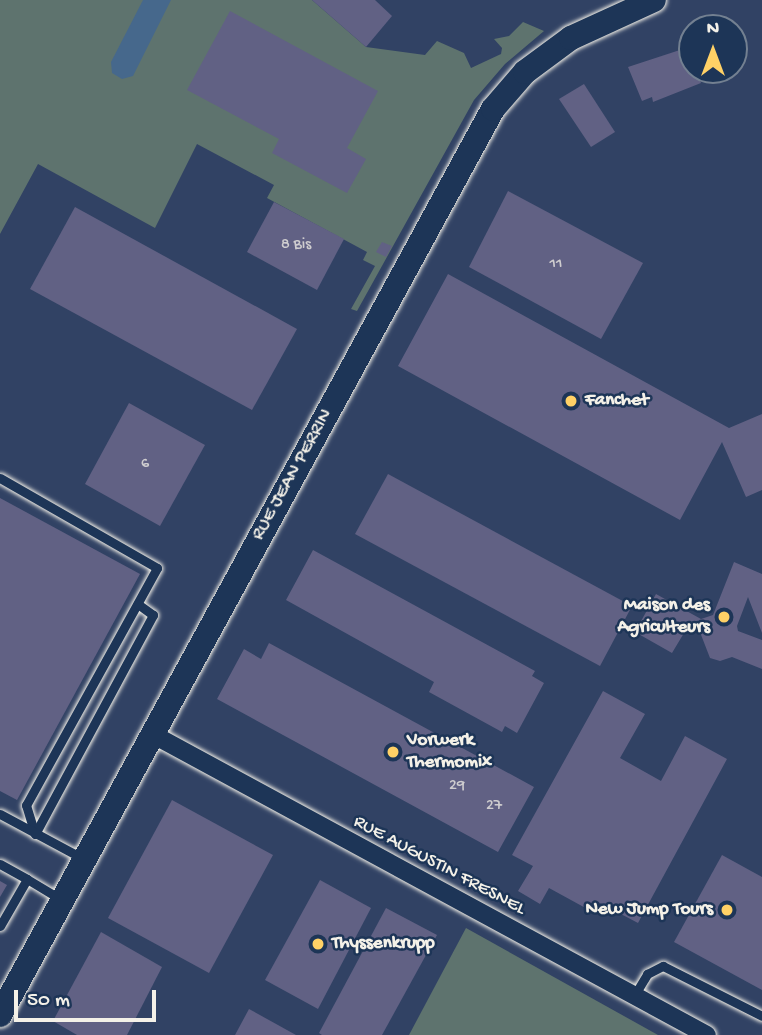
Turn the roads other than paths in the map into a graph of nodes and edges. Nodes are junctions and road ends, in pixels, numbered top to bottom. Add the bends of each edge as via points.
1 (654, 0) edge
2 (0, 478) edge
3 (138, 604) junction
4 (152, 734) junction
5 (0, 814) edge
6 (35, 834) junction
7 (84, 858) junction
8 (0, 864) edge
9 (27, 879) junction
10 (62, 900) junction
11 (0, 926) edge
12 (634, 996) junction
13 (3, 1000) edge
14 (762, 1016) edge
15 (706, 1035) edge

1 - 4 street, RUE JEAN PERRIN via 571,38 525,72 494,109
2 - 3 lane via 157,568
3 - 6 lane via 26,805
3 - 6 lane via 153,615
4 - 7 street, RUE JEAN PERRIN
4 - 12 street, RUE AUGUSTIN FRESNEL
5 - 6 lane
6 - 7 lane
7 - 10 street, RUE JEAN PERRIN
8 - 9 lane
9 - 10 lane
9 - 11 lane
10 - 13 street, RUE JEAN PERRIN
12 - 14 lane via 648,974 663,966
12 - 15 street, RUE AUGUSTIN FRESNEL

